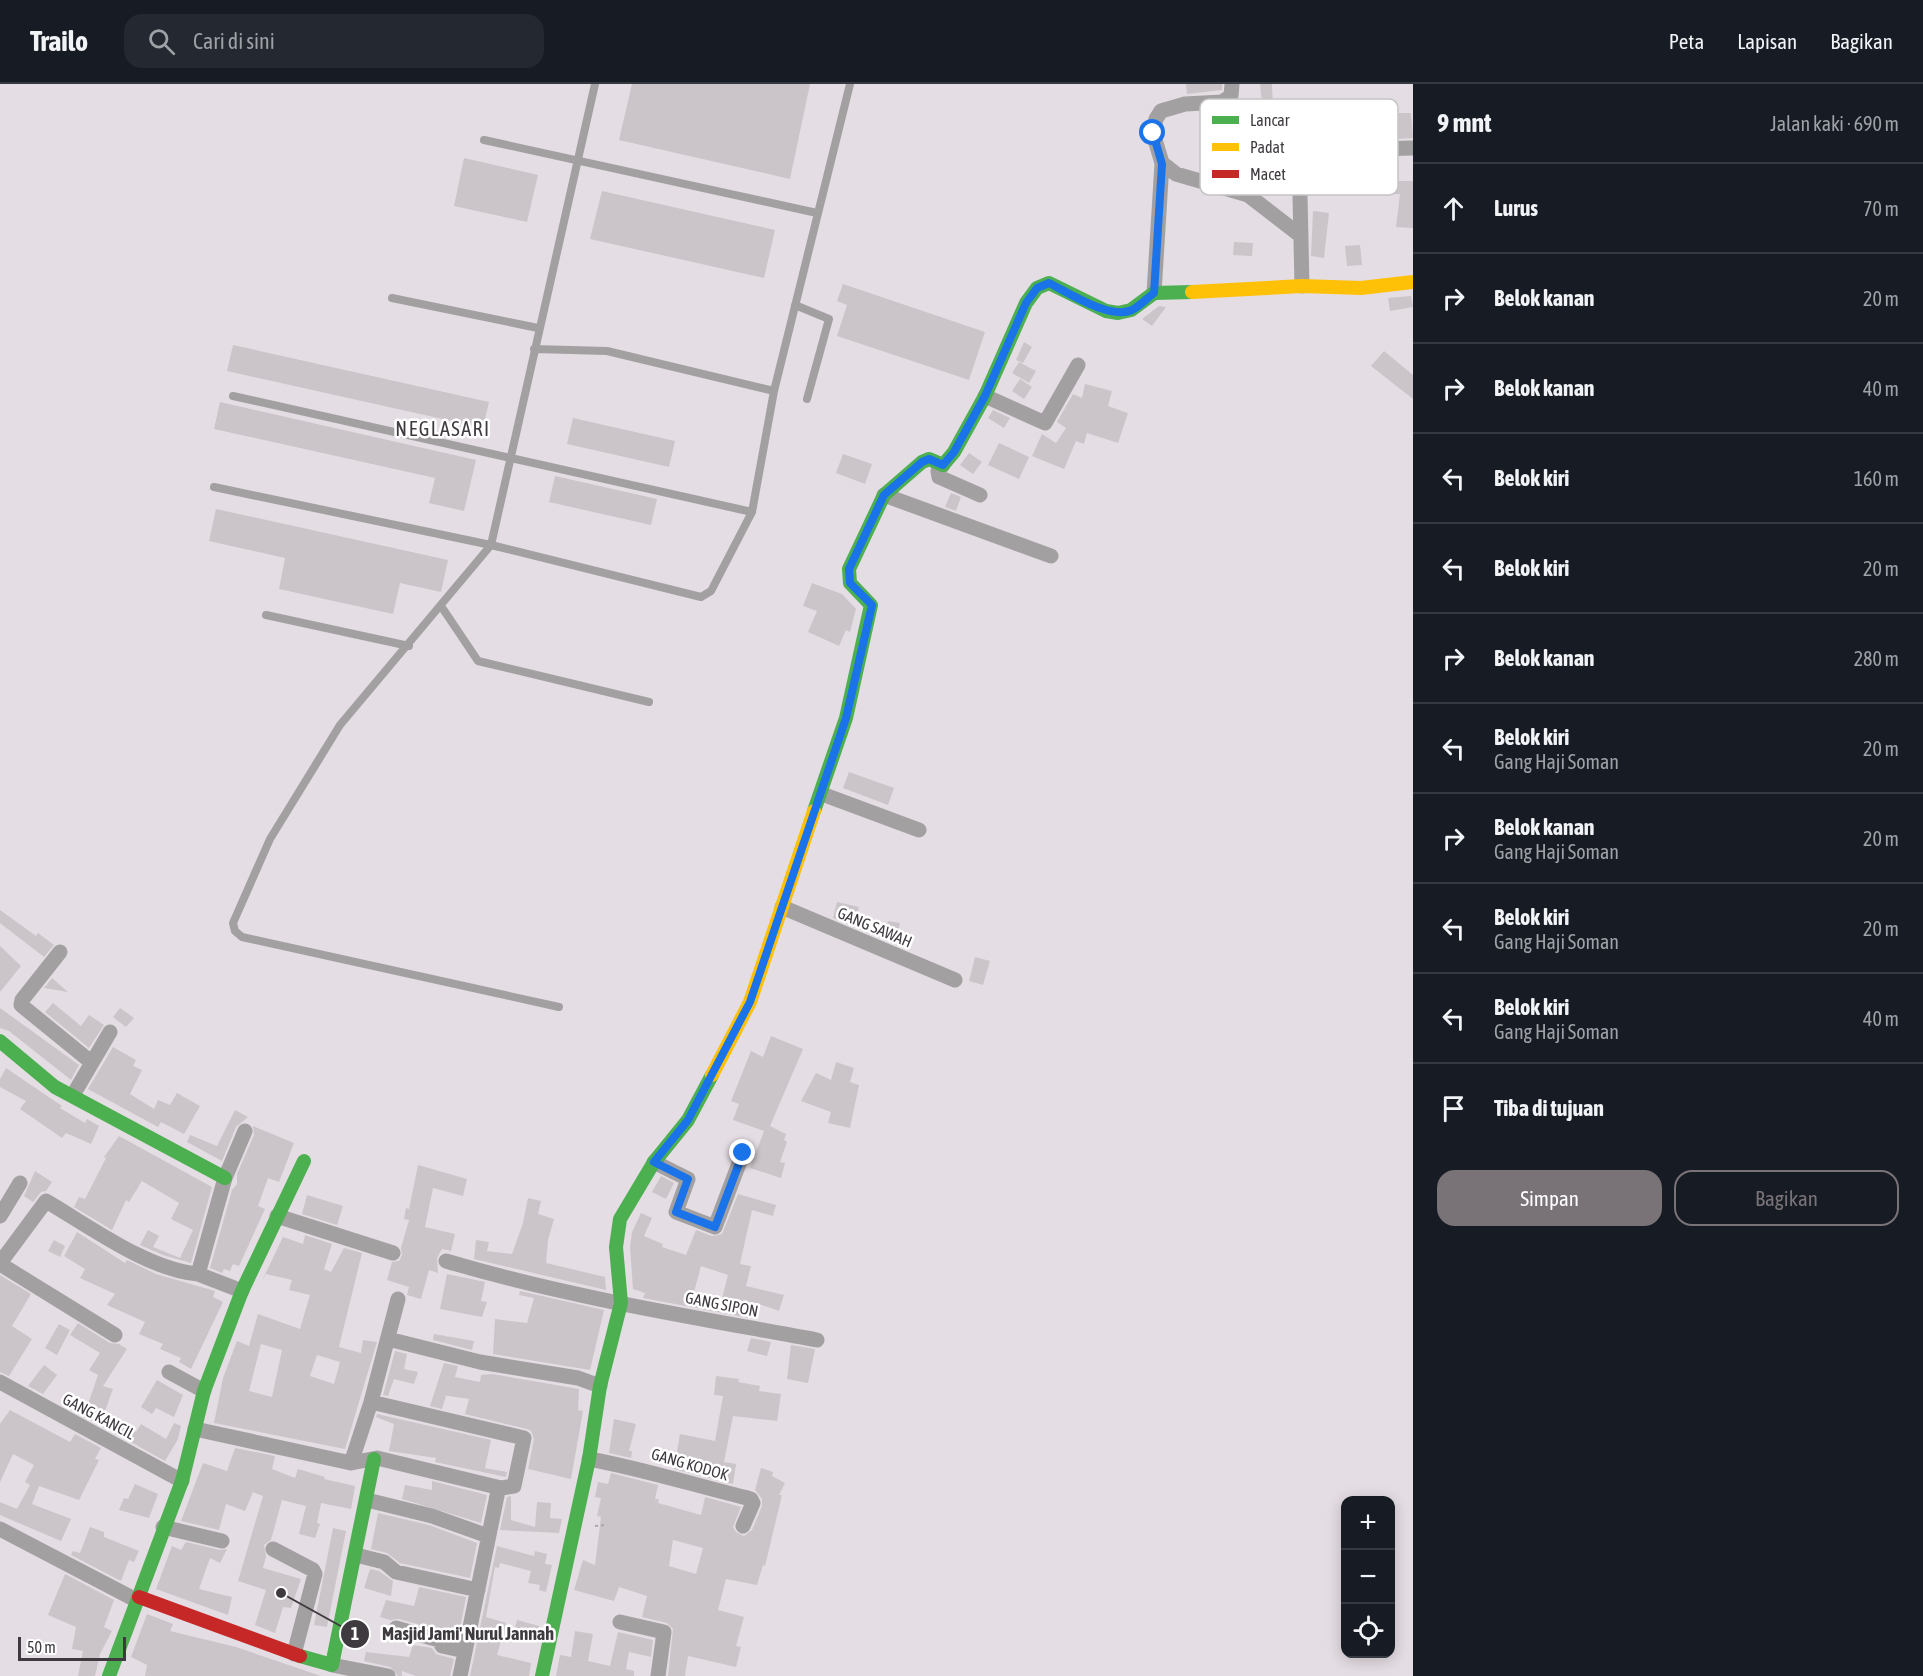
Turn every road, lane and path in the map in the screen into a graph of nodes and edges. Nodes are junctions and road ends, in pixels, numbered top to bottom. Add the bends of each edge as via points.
1 (595, 84) edge
2 (850, 84) edge
3 (1232, 84) edge
4 (1226, 99) edge
5 (1200, 103) edge
6 (484, 140) dead end
7 (1398, 148) edge
8 (1413, 148) edge
9 (576, 161) junction
10 (1162, 164) junction
11 (1200, 181) edge
12 (1248, 195) edge
13 (1299, 195) edge
14 (817, 213) junction
15 (1301, 236) junction
16 (1413, 282) edge
17 (1302, 286) junction
18 (1154, 293) junction
19 (392, 298) dead end
20 (795, 305) junction
21 (538, 328) junction
22 (534, 349) junction
23 (1078, 365) dead end
24 (774, 391) junction
25 (233, 396) dead end
26 (985, 396) junction
27 (807, 399) dead end
28 (510, 458) junction
29 (943, 465) junction
30 (214, 487) dead end
31 (884, 495) junction
32 (980, 495) dead end
33 (753, 512) junction
34 (491, 545) junction
35 (1051, 556) dead end
36 (441, 606) junction
37 (266, 615) dead end
38 (409, 646) junction
39 (649, 702) dead end
40 (822, 794) junction
41 (919, 830) dead end
42 (782, 907) junction
43 (60, 952) dead end
44 (955, 980) dead end
45 (559, 1007) dead end
46 (110, 1032) dead end
47 (0, 1041) edge
48 (91, 1062) junction
49 (73, 1095) junction
50 (245, 1131) dead end
51 (743, 1153) dead end
52 (304, 1161) dead end
53 (654, 1162) junction
54 (225, 1178) junction
55 (20, 1183) dead end
56 (0, 1216) edge
57 (277, 1216) junction
58 (393, 1253) dead end
59 (446, 1261) dead end
60 (0, 1264) edge
61 (198, 1274) junction
62 (242, 1291) junction
63 (398, 1299) dead end
64 (621, 1303) junction
65 (115, 1335) dead end
66 (388, 1339) junction
67 (817, 1340) dead end
68 (169, 1372) dead end
69 (0, 1382) edge
70 (600, 1386) junction
71 (204, 1391) junction
72 (371, 1402) junction
73 (195, 1429) junction
74 (374, 1459) junction
75 (589, 1459) junction
76 (351, 1463) junction
77 (182, 1480) junction
78 (501, 1488) junction
79 (367, 1500) junction
80 (743, 1526) dead end
81 (163, 1527) junction
82 (0, 1529) edge
83 (488, 1536) junction
84 (222, 1541) dead end
85 (273, 1549) dead end
86 (356, 1555) junction
87 (478, 1590) junction
88 (138, 1599) junction
89 (620, 1622) dead end
90 (396, 1628) dead end
91 (465, 1651) junction
92 (294, 1654) junction
93 (332, 1665) junction
94 (109, 1676) edge
95 (388, 1676) edge
96 (460, 1676) edge
97 (542, 1676) edge
98 (657, 1676) edge

1 - 9 lane
2 - 14 lane
3 - 4 street via 1231,96
5 - 10 street via 1161,111 1156,118 1153,133
6 - 9 lane
7 - 8 street
9 - 14 lane
9 - 21 lane
10 - 11 street via 1176,174
10 - 18 street
12 - 15 street
13 - 15 street
14 - 20 lane
15 - 17 street
16 - 17 street via 1361,288
17 - 18 street
18 - 26 street via 1131,310 1118,313 1049,283 1037,288 1026,303
19 - 21 lane
20 - 24 lane
20 - 27 lane via 829,319
21 - 22 lane
22 - 24 lane via 607,351
22 - 28 lane
23 - 26 street via 1045,423
24 - 33 lane
25 - 28 lane
26 - 29 street
28 - 33 lane
28 - 34 lane
29 - 31 street via 929,459 922,462
29 - 32 street via 939,477
30 - 34 lane
31 - 35 street
31 - 40 street via 849,569 850,583 872,605 846,718
33 - 34 lane via 711,591 701,597
34 - 36 lane
36 - 38 lane
36 - 39 lane via 478,661
37 - 38 lane
38 - 45 lane via 340,725 270,839 233,923 235,931 242,937
40 - 41 street
40 - 42 street
42 - 44 street, GANG SAWAH
42 - 53 street via 750,1002 688,1120
43 - 48 street via 21,1005
46 - 48 street
47 - 49 street via 55,1087
48 - 49 street
49 - 54 street
50 - 54 street
51 - 53 street via 715,1227 676,1212 688,1179
52 - 57 street
53 - 64 street via 620,1219 616,1246
54 - 61 street
55 - 56 street
57 - 58 street
57 - 62 street
59 - 64 street, GANG SIPON
60 - 61 street via 46,1201 145,1257 183,1273
60 - 65 street
61 - 62 street
62 - 71 street
63 - 66 street
64 - 67 street, GANG SIPON
64 - 70 street
66 - 70 street via 480,1362 578,1378
66 - 72 street
68 - 71 street
69 - 77 street, GANG KANCIL
70 - 75 street
71 - 73 street
72 - 76 street
72 - 78 street via 521,1436 524,1442 514,1486
73 - 76 street
73 - 77 street
74 - 76 street
74 - 78 street
74 - 79 street
75 - 80 street, GANG KODOK via 644,1469 751,1499 751,1511
75 - 97 street
77 - 81 street
78 - 83 street
79 - 83 street via 432,1516
79 - 86 street
81 - 84 street
81 - 88 street
82 - 88 street
83 - 87 street
85 - 92 street via 315,1574
86 - 87 street via 384,1562 396,1572
86 - 93 street
87 - 91 street
88 - 92 street
88 - 94 street
89 - 98 street via 663,1630
90 - 91 street
91 - 96 street
92 - 93 street
93 - 95 street

